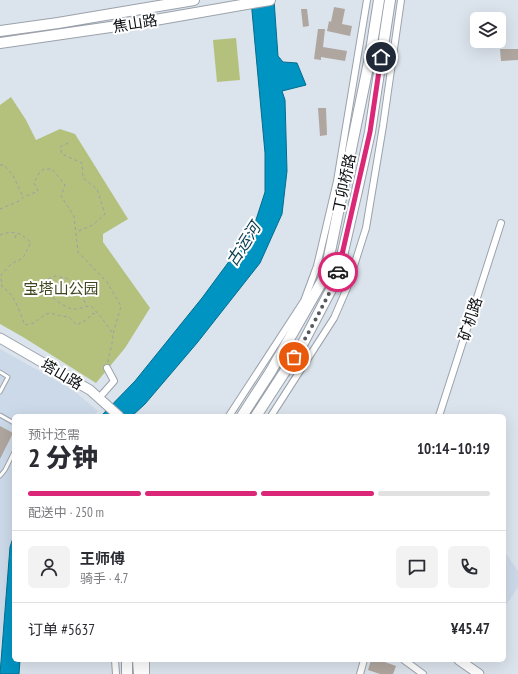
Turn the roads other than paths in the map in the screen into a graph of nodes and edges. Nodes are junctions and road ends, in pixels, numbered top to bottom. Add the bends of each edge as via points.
1 (194, 0) edge
2 (270, 0) edge
3 (367, 0) edge
4 (379, 0) edge
5 (390, 0) edge
6 (401, 0) edge
7 (0, 31) edge
8 (0, 43) edge
9 (501, 223) dead end
10 (0, 338) edge
11 (107, 368) road end
12 (0, 372) edge
13 (0, 392) edge
14 (99, 398) junction
15 (117, 414) edge
16 (230, 414) edge
17 (243, 414) edge
18 (257, 414) edge
19 (272, 414) edge
20 (440, 414) edge
21 (0, 415) edge
22 (12, 422) edge
23 (12, 456) edge
24 (0, 476) edge
25 (115, 662) edge
26 (127, 662) edge
27 (138, 662) edge
28 (146, 662) edge
29 (363, 662) edge
30 (407, 662) edge
31 (462, 662) edge
32 (116, 674) edge
33 (128, 674) edge
34 (139, 674) edge
35 (146, 674) edge
36 (360, 674) edge
37 (423, 674) edge
38 (479, 674) edge

1 - 7 main road, 焦山路
2 - 8 main road, 焦山路
3 - 16 street via 337,181 317,266 304,301
4 - 17 main road, 丁卯桥路 via 370,57 325,276
5 - 18 main road, 丁卯桥路 via 370,132 337,278 302,345
6 - 19 street via 366,228 347,288 334,318
9 - 20 street, 矿机路
10 - 14 street, 塔山路 via 90,390
11 - 14 street via 114,381
12 - 13 lane via 8,377
14 - 15 street, 塔山路
21 - 22 lane
23 - 24 lane
25 - 32 street
26 - 33 main road
27 - 34 main road
28 - 35 street
29 - 36 street
30 - 37 street
31 - 38 street

